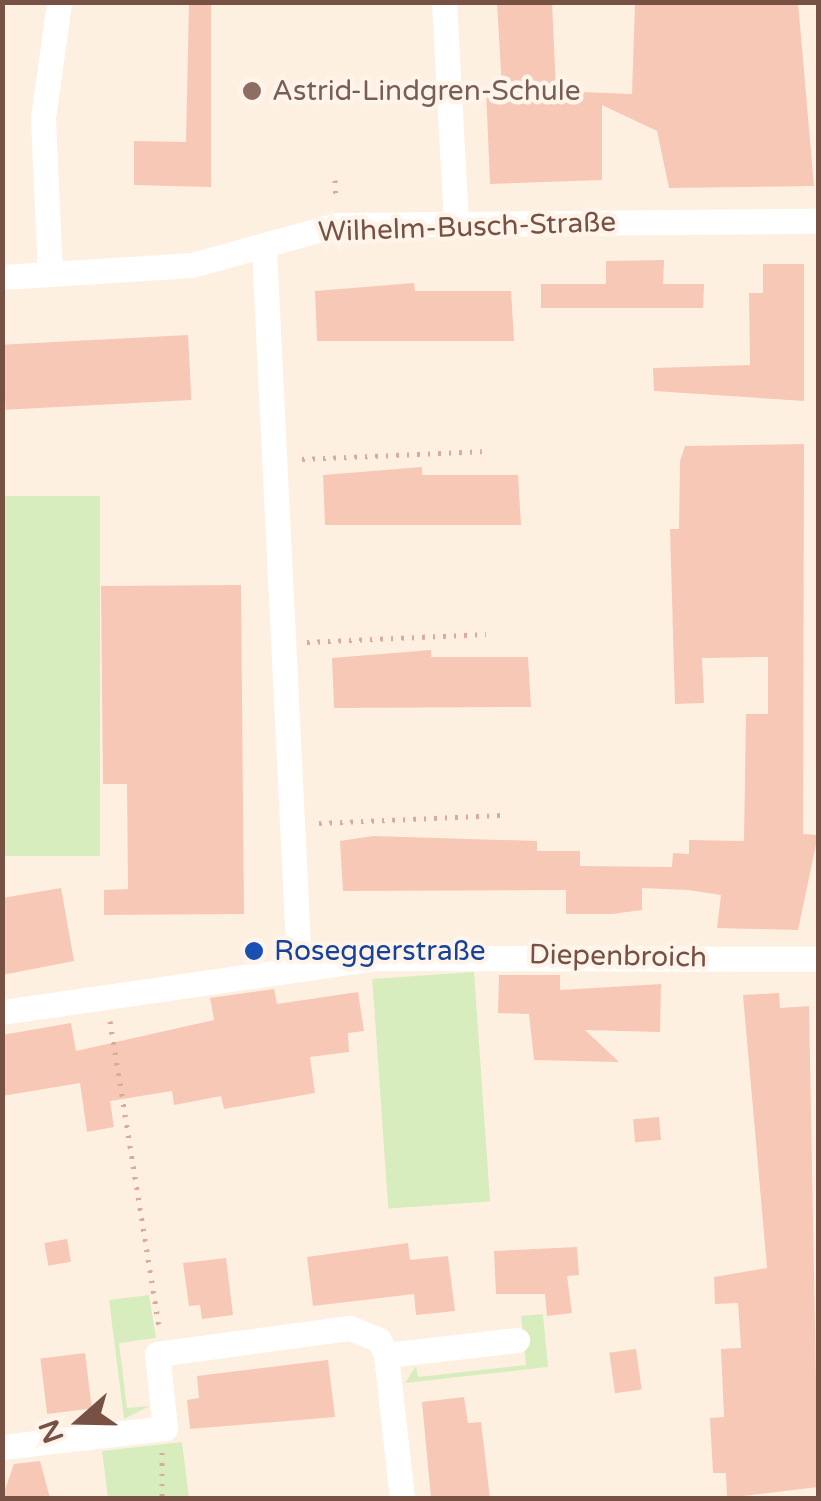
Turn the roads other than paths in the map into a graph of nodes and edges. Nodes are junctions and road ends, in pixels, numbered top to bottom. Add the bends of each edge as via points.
1 (59, 2) edge
2 (444, 2) edge
3 (818, 221) edge
4 (456, 223) junction
5 (264, 250) junction
6 (50, 274) junction
7 (2, 277) edge
8 (818, 959) edge
9 (298, 964) junction
10 (2, 1012) edge
11 (517, 1340) dead end
12 (386, 1355) junction
13 (2, 1447) edge
14 (402, 1498) edge

1 - 6 street via 43,118
2 - 4 street
3 - 4 street, Wilhelm-Busch-Straße
4 - 5 street, Wilhelm-Busch-Straße via 336,225
5 - 6 street, Wilhelm-Busch-Straße
5 - 9 street
6 - 7 street, Wilhelm-Busch-Straße
8 - 9 street, Diepenbroich via 464,955
9 - 10 street, Diepenbroich
11 - 12 street
12 - 13 street via 378,1340 350,1328 164,1354 159,1429
12 - 14 street

